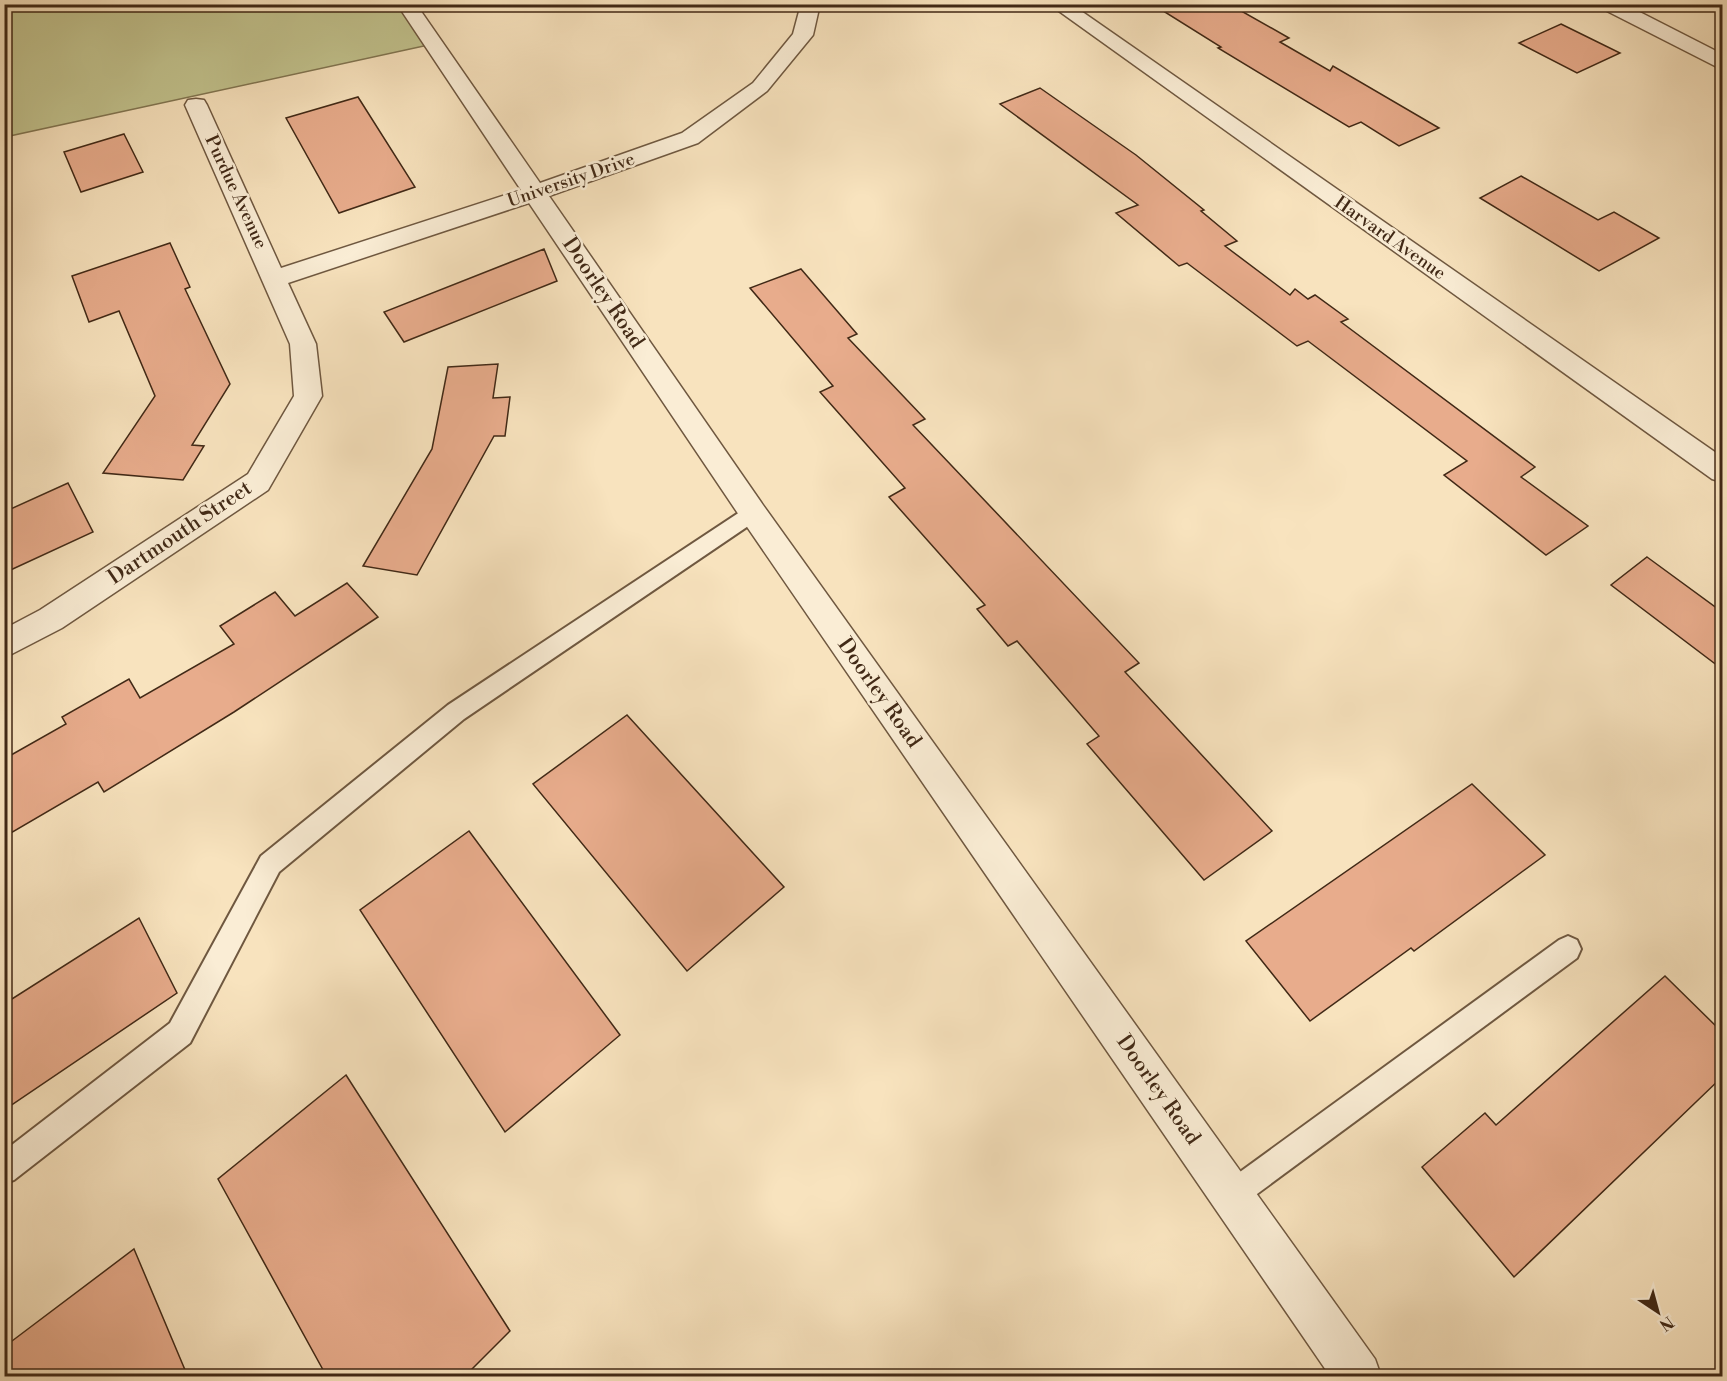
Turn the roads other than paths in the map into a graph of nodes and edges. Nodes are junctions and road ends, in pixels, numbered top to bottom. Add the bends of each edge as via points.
1 (406, 4) edge
2 (811, 4) edge
3 (1058, 4) edge
4 (1608, 4) edge
5 (1722, 62) edge
6 (196, 105) dead end
7 (535, 193) junction
8 (275, 279) junction
9 (1722, 471) edge
10 (753, 513) junction
11 (4, 645) edge
12 (1568, 949) dead end
13 (4, 1170) edge
14 (1232, 1195) junction
15 (1358, 1377) edge

1 - 7 street, Doorley Road
2 - 7 street, University Drive via 803,35 760,87 690,138
3 - 9 street, Harvard Avenue
4 - 5 street
6 - 8 street, Purdue Avenue
7 - 8 street, University Drive
7 - 10 street, Doorley Road
8 - 11 street, Dartmouth Street via 303,344 309,396 258,482 51,619
10 - 13 lane via 456,712 270,864 180,1033
10 - 14 street, Doorley Road
12 - 14 lane
14 - 15 street, Doorley Road

